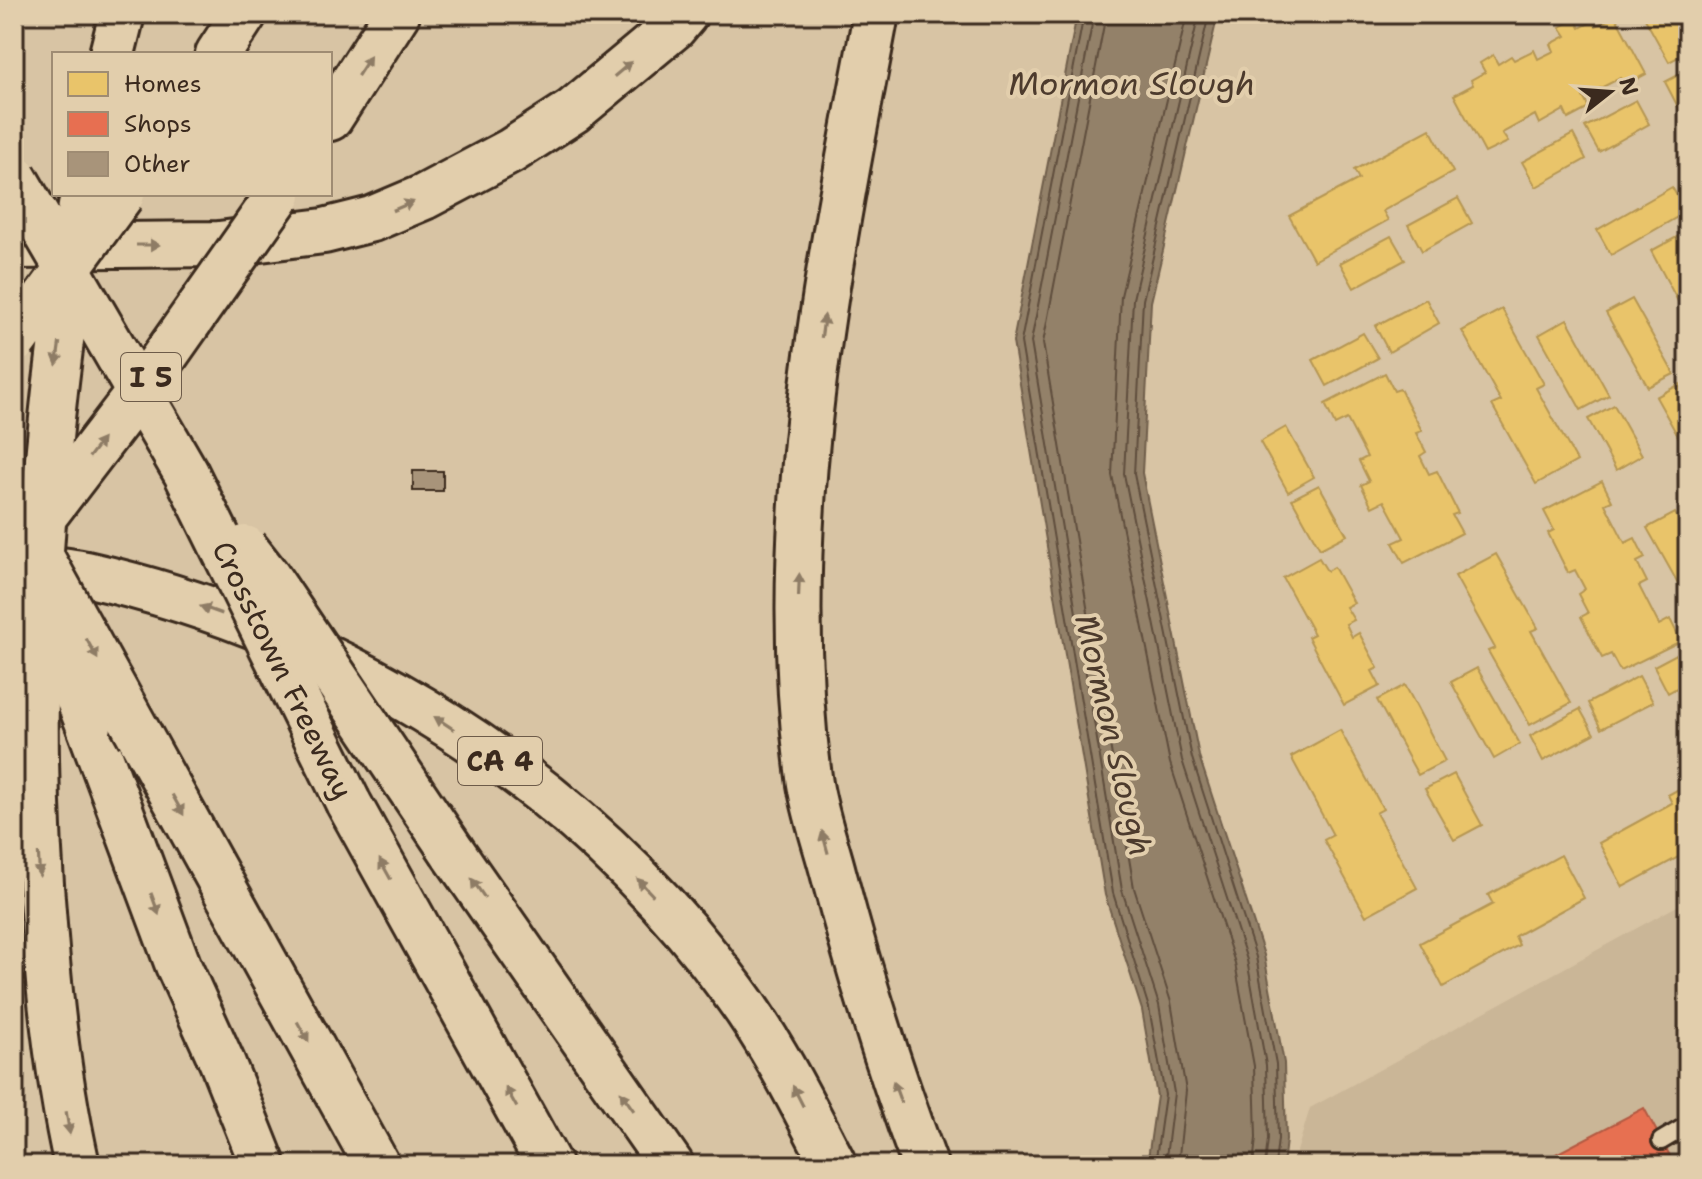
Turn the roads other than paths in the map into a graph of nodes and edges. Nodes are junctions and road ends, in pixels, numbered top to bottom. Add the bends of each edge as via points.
1 (122, 14) edge
2 (244, 14) edge
3 (397, 14) edge
4 (685, 14) edge
5 (876, 14) edge
6 (112, 52) edge
7 (219, 52) edge
8 (332, 115) edge
9 (14, 177) edge
10 (83, 196) edge
11 (121, 196) edge
12 (278, 196) edge
13 (14, 246) edge
14 (14, 341) edge
15 (186, 473) junction
16 (14, 507) edge
17 (14, 533) edge
18 (14, 554) edge
19 (14, 565) edge
20 (1688, 1125) edge
21 (1661, 1141) dead end
22 (77, 1165) edge
23 (263, 1165) edge
24 (377, 1165) edge
25 (549, 1165) edge
26 (671, 1165) edge
27 (834, 1165) edge
28 (925, 1165) edge

1 - 6 highway
2 - 7 highway
8 -> 3 highway
13 -> 4 highway via 219,244 324,231 372,219 511,151 573,111
28 -> 5 highway via 886,1061 809,779 797,637 804,470 837,222
9 - 15 highway, Crosstown Freeway, bridge
10 -> 22 highway, bridge via 43,486 35,731 48,973
11 - 14 highway, bridge
18 -> 12 highway, I 5, bridge via 146,383
25 -> 15 highway, Crosstown Freeway, bridge via 348,802
26 -> 15 highway, bridge via 267,576
16 -> 24 highway, bridge
17 -> 23 highway, bridge via 178,965
27 -> 19 highway, CA 4 via 777,1054 692,938 564,809 500,761 366,676 269,631 163,594 83,574
20 - 21 lane

